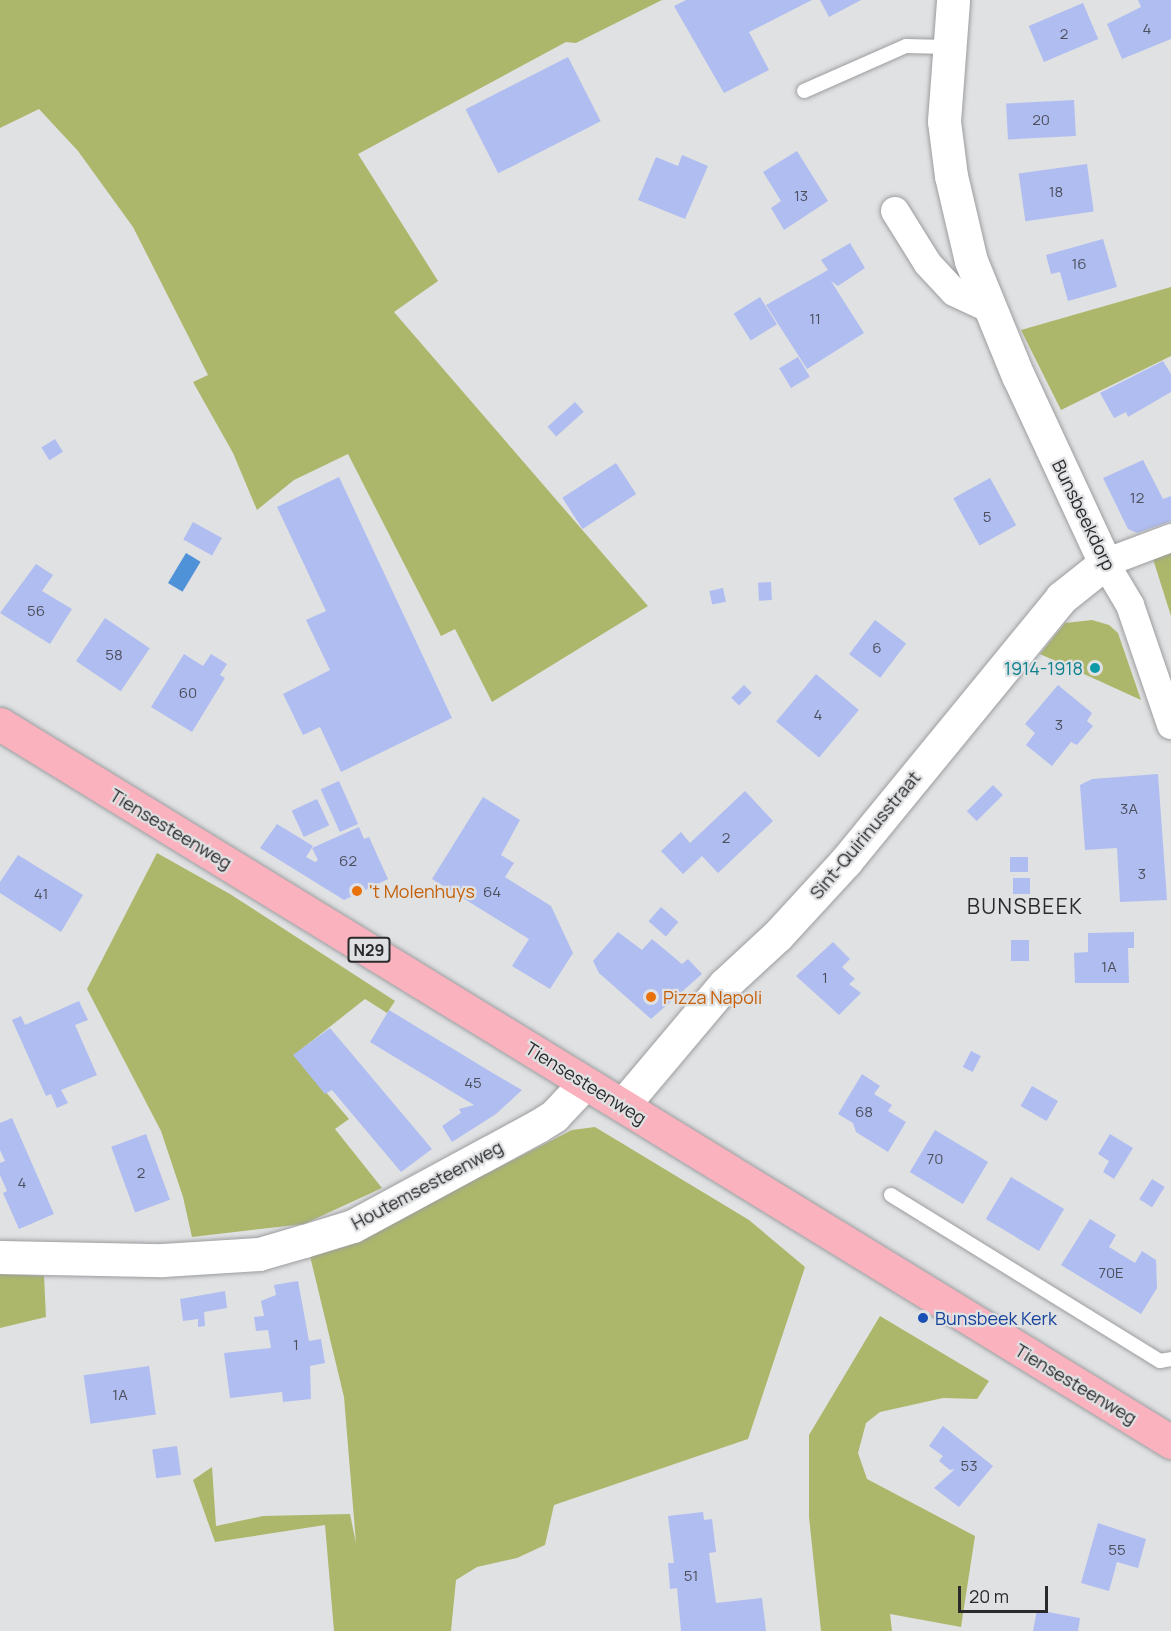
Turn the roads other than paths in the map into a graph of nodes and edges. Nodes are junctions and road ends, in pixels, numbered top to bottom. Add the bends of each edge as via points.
1 (953, 0) edge
2 (947, 47) junction
3 (804, 91) dead end
4 (895, 211) dead end
5 (988, 308) junction
6 (1171, 538) edge
7 (1105, 563) junction
8 (0, 724) edge
9 (1171, 725) edge
10 (585, 1083) junction
11 (622, 1105) junction
12 (891, 1195) dead end
13 (0, 1257) edge
14 (1171, 1359) edge
15 (1171, 1442) edge

1 - 2 street, Bunsbeekdorp
2 - 3 lane via 906,46
2 - 5 street, Bunsbeekdorp via 944,121 951,176 971,261
4 - 5 street via 928,264 954,292
5 - 7 street, Bunsbeekdorp
6 - 7 street
7 - 9 street, Bunsbeekdorp via 1130,605
7 - 11 street, Sint-Quirinusstraat via 1061,598 846,861 778,935 726,984
8 - 10 main road, Tiensesteenweg / N29
10 - 11 main road, Tiensesteenweg / N29
10 - 13 street, Houtemsesteenweg via 554,1116 538,1126 353,1226 304,1241 259,1254 163,1260
11 - 15 main road, Tiensesteenweg / N29
12 - 14 lane via 1160,1361

